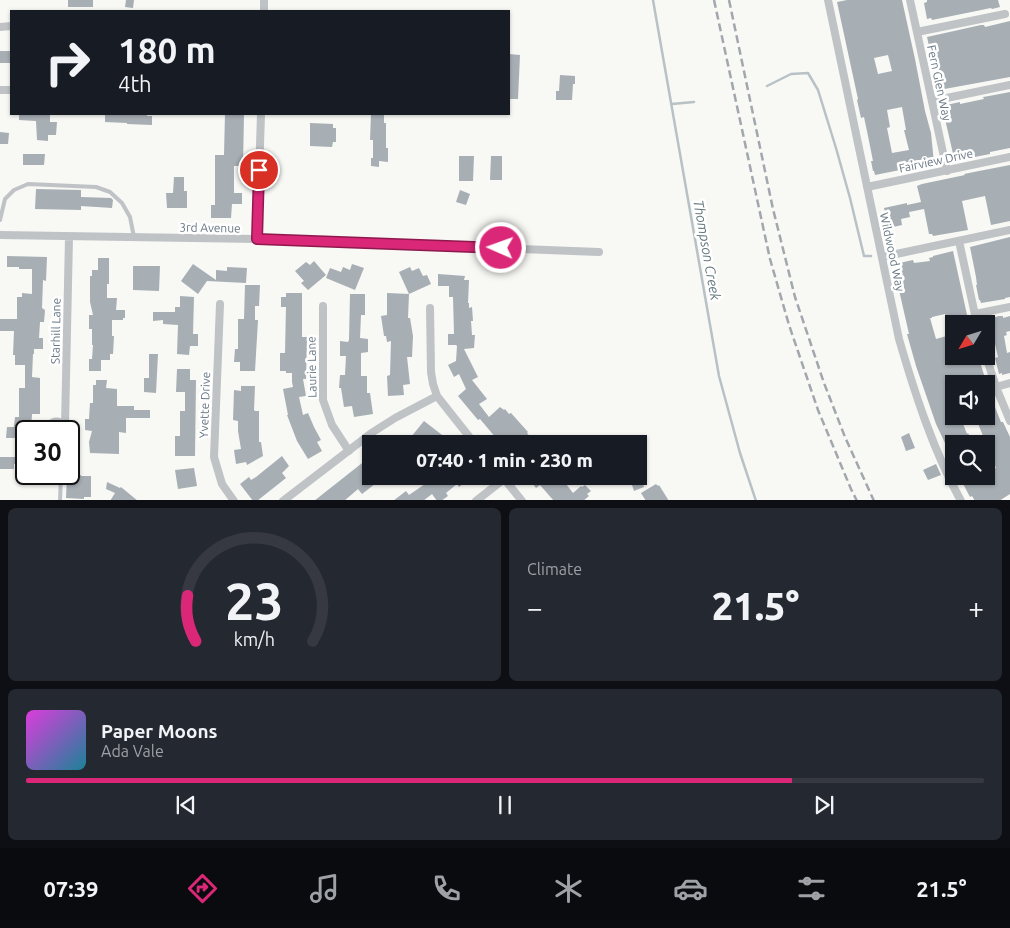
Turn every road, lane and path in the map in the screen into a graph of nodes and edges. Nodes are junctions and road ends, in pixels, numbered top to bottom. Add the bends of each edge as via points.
1 (828, 0) edge
2 (910, 0) edge
3 (1005, 14) dead end
4 (917, 32) junction
5 (1010, 85) edge
6 (932, 101) junction
7 (261, 115) edge
8 (1010, 157) edge
9 (947, 170) junction
10 (867, 187) junction
11 (0, 220) edge
12 (1010, 230) edge
13 (0, 235) edge
14 (69, 237) junction
15 (134, 238) junction
16 (257, 239) junction
17 (959, 241) junction
18 (600, 252) dead end
19 (882, 257) junction
20 (220, 304) dead end
21 (323, 306) dead end
22 (1010, 307) edge
23 (430, 308) dead end
24 (975, 314) joint
25 (989, 365) edge
26 (1010, 383) edge
27 (996, 387) junction
28 (437, 396) junction
29 (65, 420) edge
30 (1010, 421) edge
31 (468, 435) edge
32 (349, 451) junction
33 (61, 485) edge
34 (494, 485) edge
35 (510, 485) edge
36 (60, 500) edge
37 (234, 500) edge
38 (283, 500) edge
39 (476, 500) edge
40 (522, 500) edge
41 (961, 500) edge

1 - 10 street, Wildwood Way
2 - 4 street, Fern Glen Way
3 - 4 street
4 - 6 street, Fern Glen Way
5 - 6 street
6 - 9 street, Fern Glen Way
7 - 16 street
8 - 9 street, Fairview Drive
9 - 10 street, Fairview Drive
10 - 19 street, Wildwood Way
11 - 15 lane via 6,199 14,190 28,184 96,187 110,192 122,203 130,217
12 - 17 street
13 - 14 street, 3rd Avenue
14 - 15 street, 3rd Avenue
14 - 29 street, Starhill Lane
15 - 16 street, 3rd Avenue
16 - 18 street, 3rd Avenue
17 - 19 street
17 - 24 street
19 - 41 street, Wildwood Way via 911,380 939,457
20 - 37 street, Yvette Drive via 214,457 222,484
21 - 32 street, Laurie Lane via 323,400 332,425
22 - 24 street
23 - 28 street via 430,372
25 - 27 street
26 - 27 street
27 - 30 street
28 - 31 street
28 - 32 street via 395,418
32 - 38 street
33 - 36 lane
34 - 39 street
35 - 40 street

